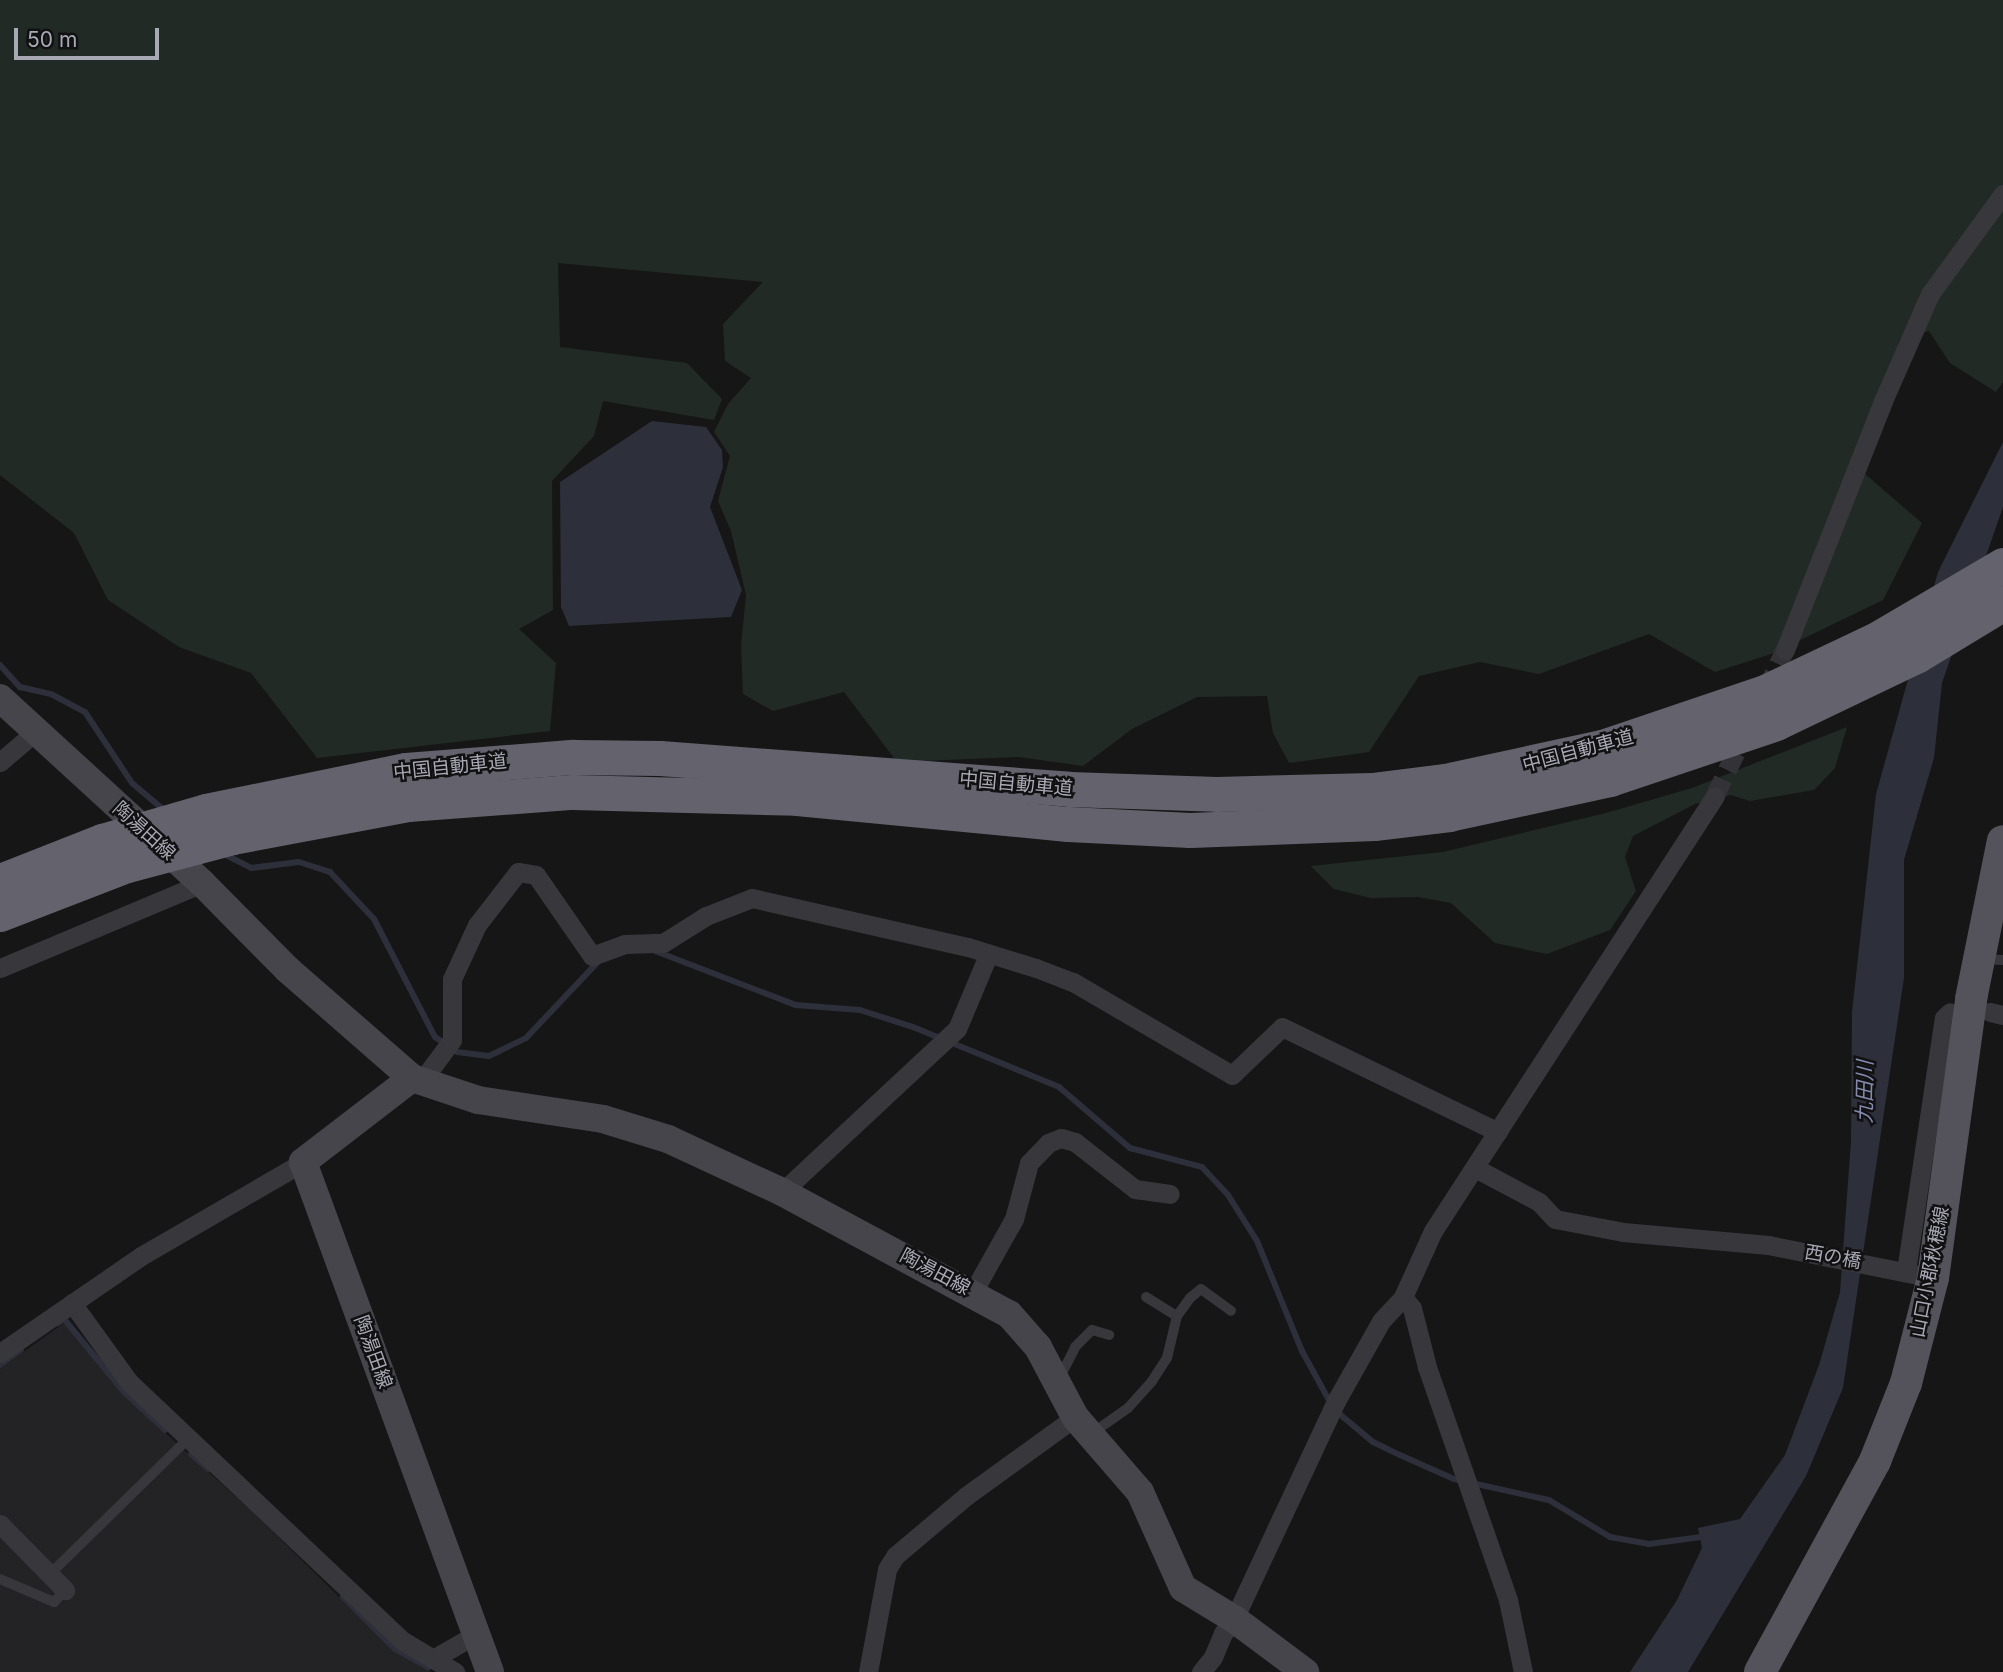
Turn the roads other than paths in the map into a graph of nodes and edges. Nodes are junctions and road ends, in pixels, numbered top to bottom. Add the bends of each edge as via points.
1 (2003, 194) edge
2 (2003, 565) edge
3 (2003, 603) edge
4 (1785, 650) tunnel mouth
5 (1837, 678) junction
6 (0, 698) edge
7 (34, 732) junction
8 (0, 762) edge
9 (1715, 796) tunnel mouth
10 (2003, 841) edge
11 (115, 853) junction
12 (0, 881) edge
13 (202, 883) junction
14 (0, 915) edge
15 (989, 953) junction
16 (1991, 959) edge
17 (0, 968) edge
18 (1950, 1012) dead end
19 (416, 1080) junction
20 (1497, 1132) junction
21 (303, 1162) junction
22 (1477, 1169) junction
23 (782, 1192) junction
24 (1170, 1194) dead end
25 (1913, 1273) junction
26 (973, 1292) junction
27 (1146, 1297) dead end
28 (1403, 1297) junction
29 (72, 1303) junction
30 (1231, 1311) dead end
31 (1177, 1316) junction
32 (1109, 1335) dead end
33 (0, 1353) edge
34 (1057, 1382) junction
35 (1083, 1426) junction
36 (189, 1438) junction
37 (0, 1524) edge
38 (50, 1574) junction
39 (0, 1579) edge
40 (65, 1590) joint
41 (1235, 1620) junction
42 (476, 1634) junction
43 (433, 1659) junction
44 (451, 1671) edge
45 (490, 1672) edge
46 (868, 1672) edge
47 (1201, 1672) edge
48 (1305, 1672) edge
49 (1523, 1672) edge
50 (1760, 1672) edge

1 - 4 street via 1984,214 1930,294
2 - 5 highway, 中国自動車道
3 - 5 highway, 中国自動車道
5 - 11 highway, 中国自動車道, bridge via 1767,691 1602,747 1521,767 1372,790 1216,794 1069,789 789,766 573,757 406,770 206,811
5 - 11 highway, 中国自動車道, bridge via 1697,752 1528,800 1374,823 1189,830 1068,824 797,798 573,792 408,804 232,837
6 - 7 main road, 陶湯田線
7 - 8 street
7 - 13 main road, 陶湯田線
9 - 20 street
10 - 16 main road, 山口小郡秋穂線
11 - 12 highway, 中国自動車道
11 - 14 highway, 中国自動車道
13 - 17 street
13 - 19 main road, 陶湯田線 via 287,969
15 - 19 street via 752,898 706,916 663,943 625,944 592,956 536,875 518,872 477,925 452,979 448,1047
15 - 20 street via 1073,982 1232,1074 1282,1027
15 - 23 street via 957,1029
16 - 25 main road, 山口小郡秋穂線
18 - 25 street via 1944,1018
19 - 21 main road
19 - 23 main road, 陶湯田線 via 478,1100 634,1128
20 - 22 street
21 - 29 street via 141,1256
21 - 42 main road, 陶湯田線
22 - 25 street, 西の橋 via 1539,1202 1555,1219 1623,1232 1768,1245
22 - 28 street via 1433,1231
23 - 26 main road, 陶湯田線
24 - 26 street via 1135,1189 1075,1142 1061,1138 1048,1143 1029,1163 1014,1219
25 - 50 main road, 山口小郡秋穂線 via 1906,1383 1875,1461
26 - 34 main road, 陶湯田線 via 1009,1314 1038,1347
27 - 31 lane
28 - 41 street via 1381,1321 1336,1401
28 - 49 street via 1412,1308 1426,1367 1508,1600
29 - 33 street
29 - 36 street via 129,1382
30 - 31 lane via 1201,1289
31 - 35 lane via 1167,1358 1152,1381 1128,1408
32 - 34 lane via 1092,1330 1075,1347
34 - 35 main road, 陶湯田線
35 - 41 main road, 陶湯田線 via 1140,1492 1183,1588
35 - 46 street via 966,1496 895,1556 887,1569
36 - 38 lane
36 - 43 street via 403,1641
37 - 38 street
38 - 40 street
39 - 40 lane via 54,1602
41 - 47 street
41 - 48 main road, 陶湯田線
42 - 43 street
42 - 45 main road, 陶湯田線
43 - 44 street

